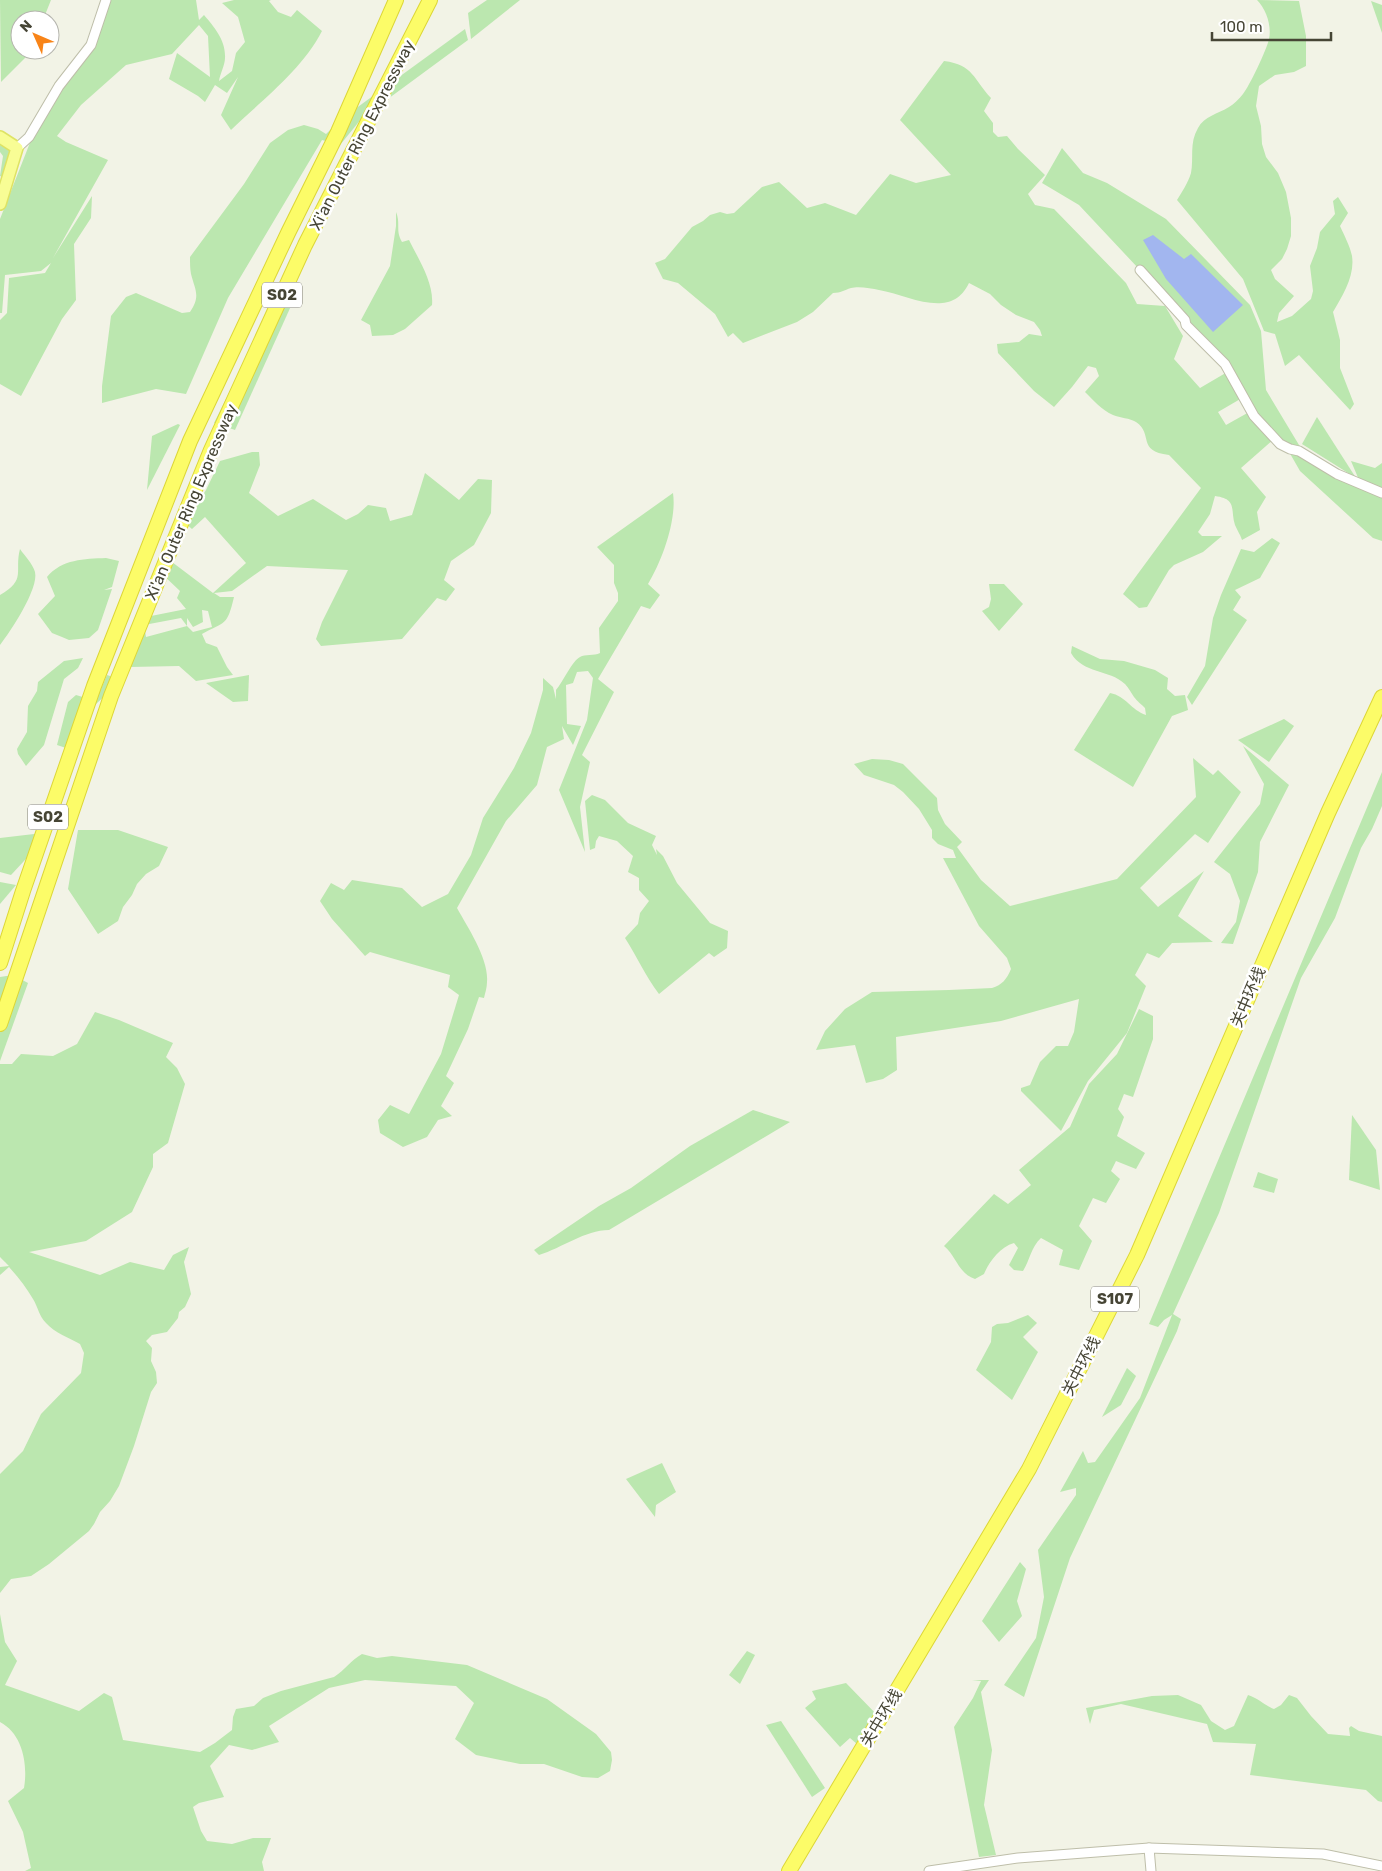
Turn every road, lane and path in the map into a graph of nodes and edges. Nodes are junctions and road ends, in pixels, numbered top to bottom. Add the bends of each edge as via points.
1 (106, 0) edge
2 (396, 0) edge
3 (430, 0) edge
4 (0, 137) edge
5 (16, 148) junction
6 (0, 204) edge
7 (1140, 270) dead end
8 (1382, 494) edge
9 (1382, 697) edge
10 (1382, 714) edge
11 (0, 963) edge
12 (0, 1024) edge
13 (1149, 1848) junction
14 (1382, 1866) edge
15 (789, 1871) edge
16 (797, 1871) edge
17 (929, 1871) edge
18 (1151, 1871) edge

1 - 5 street via 91,45 59,86 29,137
2 - 11 highway, Xi'an Outer Ring Expressway / S02 via 338,132 190,441 94,686
3 - 12 highway, Xi'an Outer Ring Expressway / S02 via 305,245 211,450 111,696
4 - 5 main road
5 - 6 main road
7 - 8 street via 1186,325 1225,364 1254,416 1280,444 1300,451 1337,474
9 - 15 highway, 关中环线 / S107 via 1328,813 1137,1255 1043,1442
10 - 16 highway, 关中环线 / S107 via 1334,816 1144,1258 1040,1464
13 - 14 street via 1323,1854
13 - 17 street via 1015,1859
13 - 18 street

